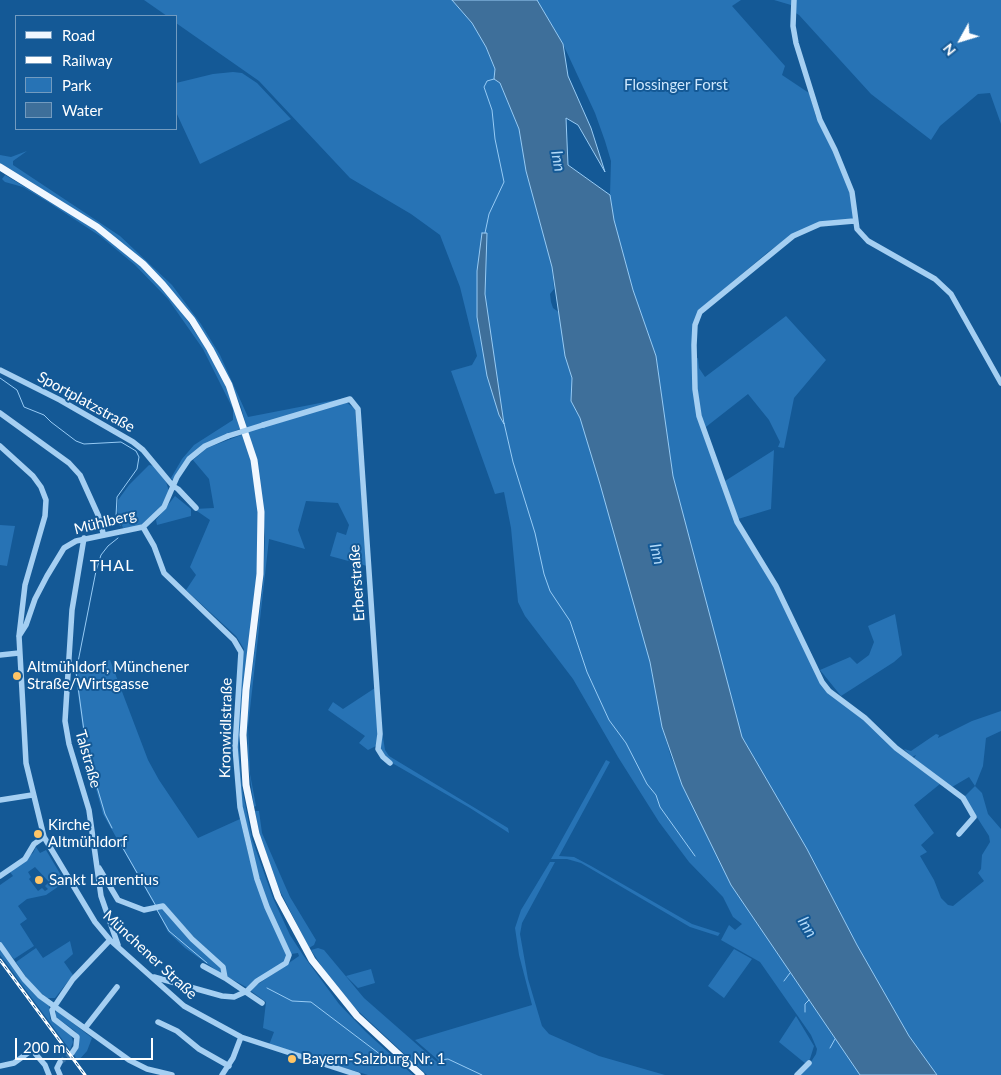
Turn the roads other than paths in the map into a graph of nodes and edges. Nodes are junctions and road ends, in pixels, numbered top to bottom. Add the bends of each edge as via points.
1 (794, 0) edge
2 (0, 167) edge
3 (854, 221) junction
4 (0, 370) edge
5 (1001, 383) edge
6 (350, 399) joint
7 (0, 409) edge
8 (0, 413) edge
9 (0, 446) edge
10 (173, 486) junction
11 (196, 508) dead end
12 (143, 527) junction
13 (103, 533) junction
14 (84, 538) junction
15 (19, 636) junction
16 (19, 653) junction
17 (0, 655) edge
18 (390, 763) dead end
19 (32, 794) junction
20 (0, 800) edge
21 (959, 834) dead end
22 (44, 837) junction
23 (98, 866) junction
24 (0, 876) edge
25 (110, 940) junction
26 (0, 945) edge
27 (119, 947) junction
28 (203, 966) dead end
29 (153, 977) junction
30 (225, 978) junction
31 (117, 987) dead end
32 (247, 992) junction
33 (262, 1002) dead end
34 (54, 1005) junction
35 (158, 1022) dead end
36 (85, 1028) junction
37 (241, 1037) junction
38 (72, 1053) dead end
39 (60, 1062) dead end
40 (809, 1063) dead end
41 (0, 1066) edge
42 (229, 1066) junction
43 (49, 1075) edge
44 (60, 1075) edge
45 (172, 1075) edge
46 (222, 1075) edge
47 (358, 1075) edge
48 (421, 1075) edge
49 (797, 1075) edge

1 - 3 street via 796,43 820,120 852,192
2 - 48 main road via 97,227 143,264 192,320 229,385 254,460 261,512 260,574 243,735 246,785 256,834 281,904 312,960 357,1016
3 - 5 street via 868,242 935,279 951,294
3 - 21 street via 820,224 792,236 700,312 695,325 694,345 698,416 737,522 776,586 822,682 896,748 963,798 974,817
4 - 10 street, Sportplatzstraße via 133,442
6 - 10 street, Mühlberg, bridge via 205,446 189,459
6 - 18 street, Erberstraße via 358,409 360,421 380,734 378,749
7 - 8 street
8 - 13 street via 80,474
9 - 15 street, Münchener Straße via 33,476 46,500 46,516 25,585
10 - 11 street, Sportplatzstraße
10 - 12 street, Mühlberg via 164,507
12 - 13 street, Mühlberg
12 - 32 street, Kronwidlstraße via 164,572 234,640 241,652 235,746 240,807 257,879 289,957 286,963 257,981
13 - 14 street, Mühlberg
14 - 15 street, Mühlberg via 68,544 58,556
14 - 23 street, Talstraße via 72,610 64,708 69,744 89,810
15 - 16 street, Münchener Straße
16 - 17 street
16 - 19 street, Münchener Straße via 25,757
19 - 20 street
19 - 22 street, Münchener Straße
22 - 24 street via 34,844 25,859
22 - 25 street, Münchener Straße via 86,910
23 - 27 street, Talstraße via 101,896
23 - 30 street, Talstraße via 118,900 142,910 165,908 223,967
25 - 27 street, Münchener Straße
25 - 34 street via 73,979
26 - 34 street via 33,990
27 - 29 street, Münchener Straße
28 - 30 street, Talstraße
29 - 32 street via 222,996
29 - 37 street, Münchener Straße via 188,1009
30 - 32 street, Talstraße
31 - 36 street
32 - 33 street, Talstraße
34 - 36 street
34 - 38 street via 51,1013 54,1020 77,1037
35 - 42 street
36 - 45 street via 136,1064
37 - 42 street
37 - 47 street, Münchener Straße
39 - 44 street
40 - 49 street
41 - 43 street via 14,1063 32,1050
42 - 46 street

